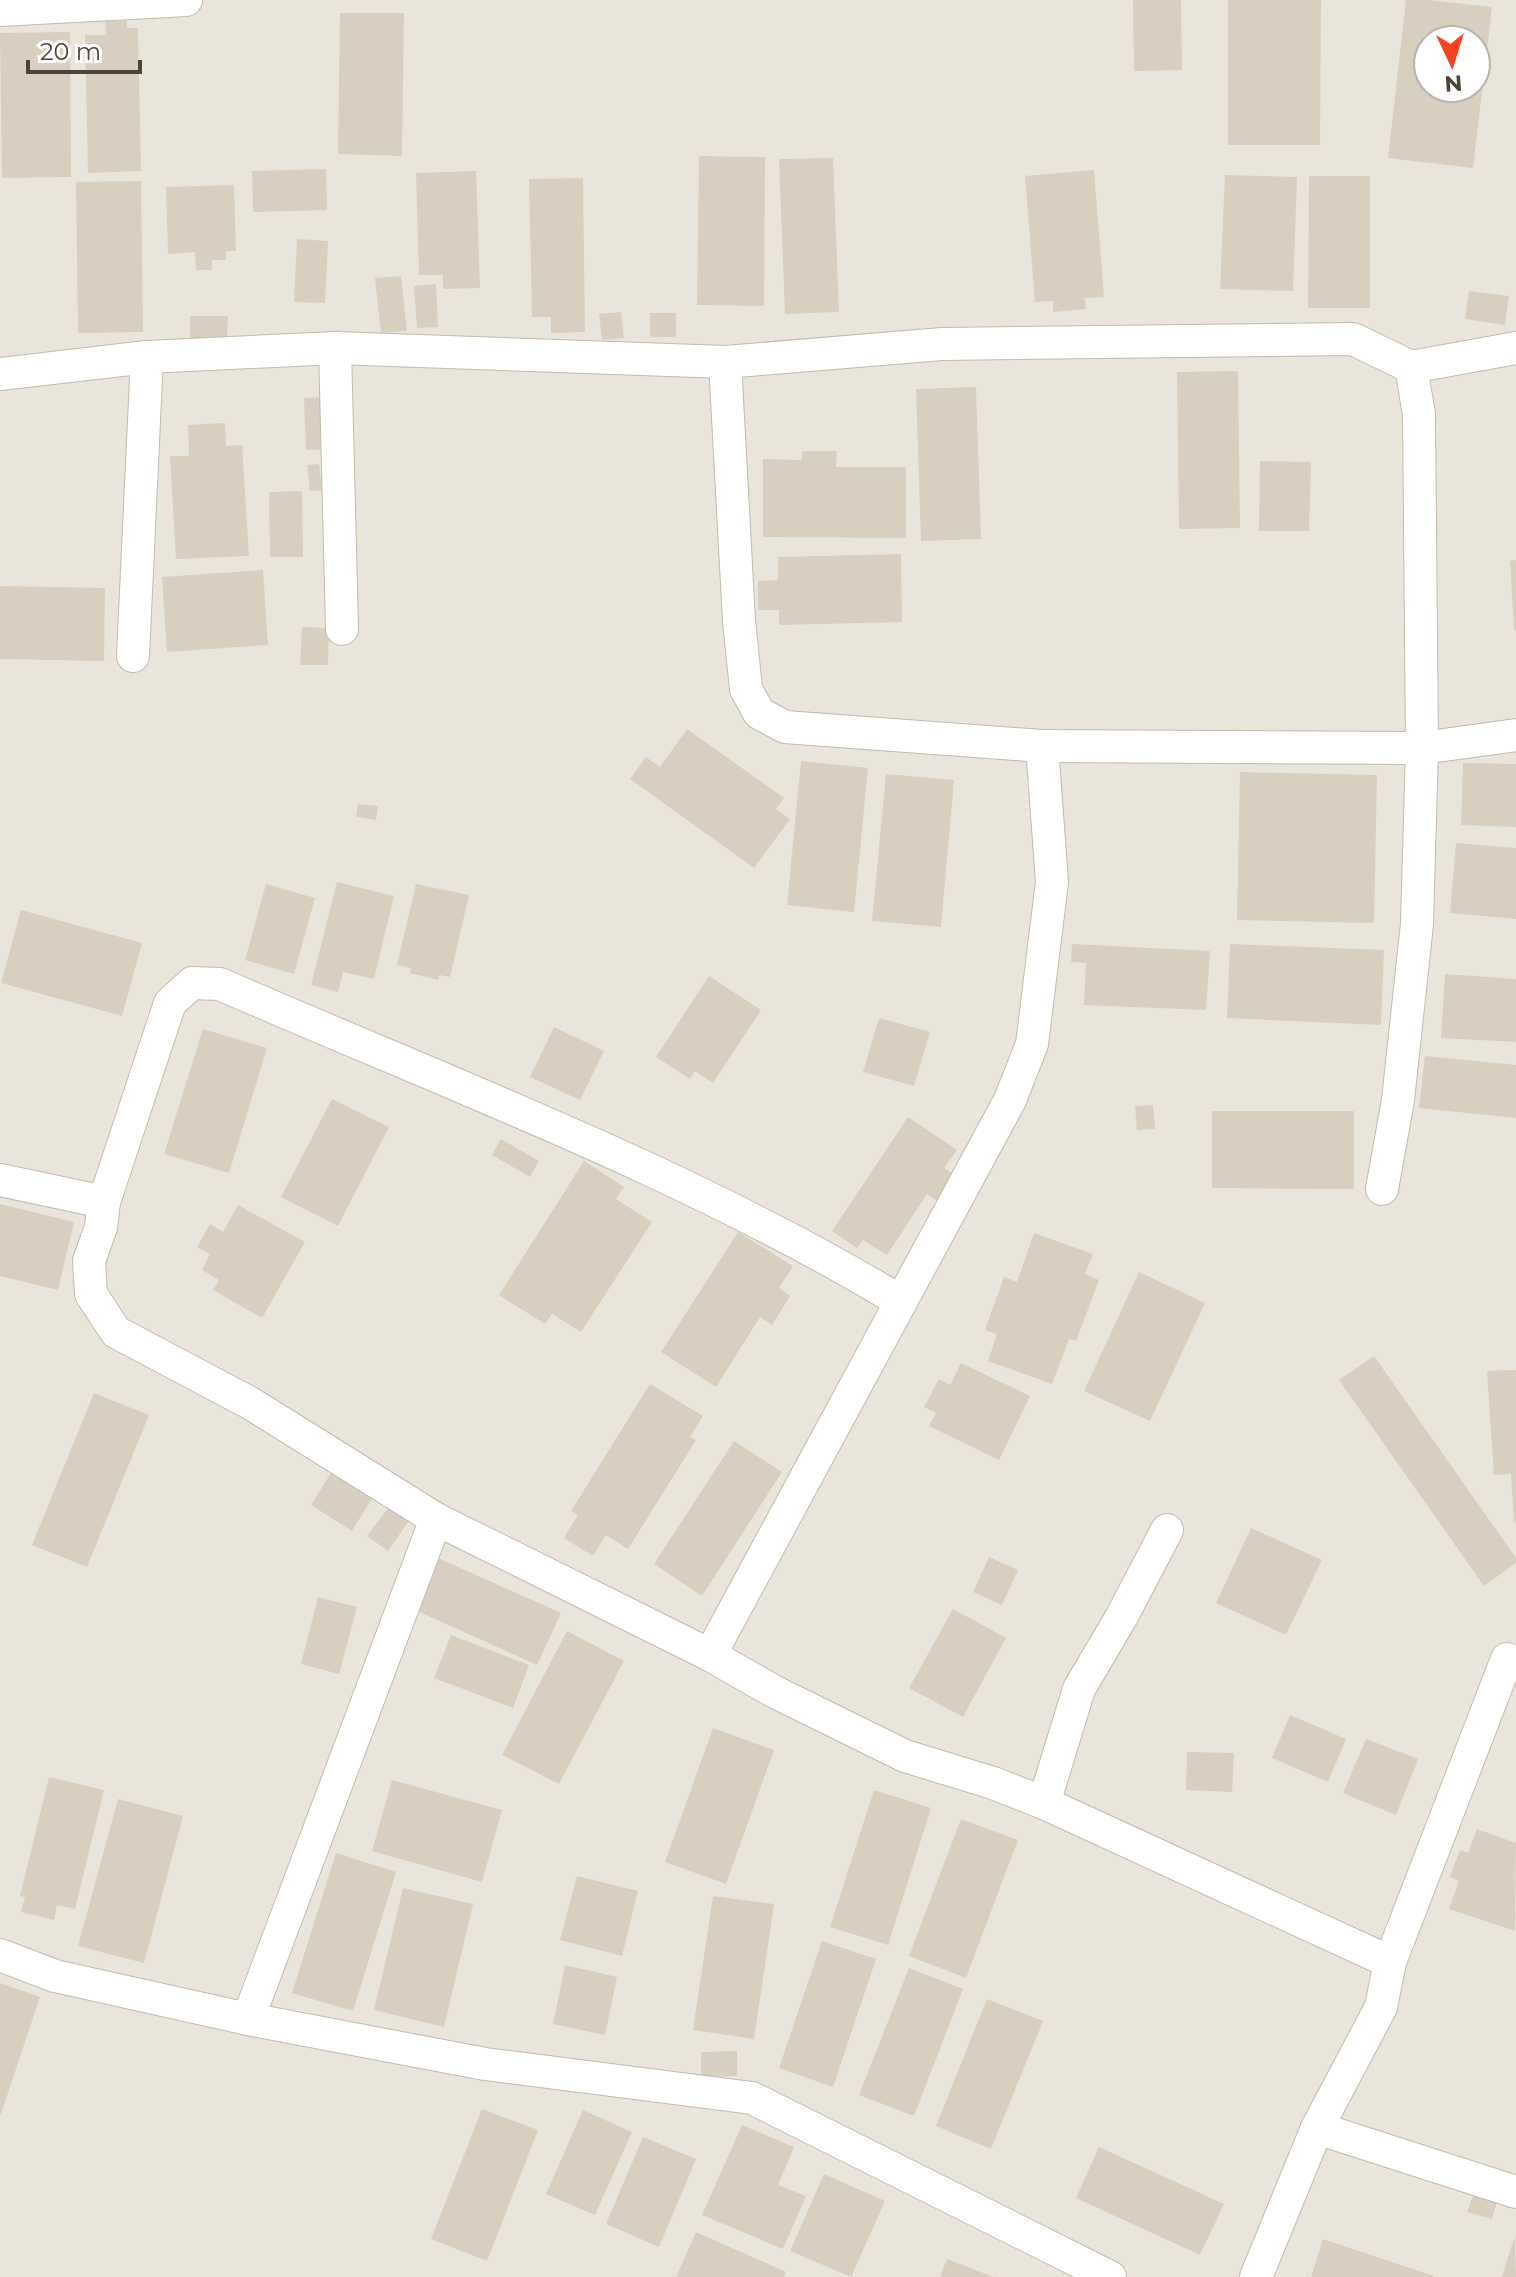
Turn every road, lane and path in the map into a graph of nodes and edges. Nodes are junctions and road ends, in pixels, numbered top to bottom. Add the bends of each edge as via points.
1 (186, 0) edge
2 (0, 10) edge
3 (335, 348) junction
4 (1516, 348) edge
5 (147, 357) junction
6 (725, 362) junction
7 (1411, 367) junction
8 (0, 374) edge
9 (342, 629) dead end
10 (133, 656) dead end
11 (1516, 735) edge
12 (1042, 746) junction
13 (1422, 748) junction
14 (0, 1180) edge
15 (1382, 1189) dead end
16 (104, 1202) junction
17 (900, 1301) junction
18 (436, 1519) junction
19 (1167, 1530) dead end
20 (710, 1655) junction
21 (1507, 1659) dead end
22 (1044, 1803) junction
23 (0, 1955) edge
24 (1390, 1962) junction
25 (248, 2019) junction
26 (1317, 2128) junction
27 (1516, 2192) edge
28 (1110, 2277) edge
29 (1256, 2277) edge

1 - 2 street
3 - 5 street
3 - 6 street
3 - 9 street
4 - 7 street
5 - 8 street
5 - 10 street
6 - 7 street via 942,344 1353,339
6 - 12 street via 739,621 746,689 759,713 785,727
7 - 13 street via 1419,414
11 - 13 street
12 - 13 street
12 - 17 street via 1052,882 1032,1044 1010,1100
13 - 15 street via 1417,924 1398,1100
14 - 16 street
16 - 17 street via 170,1003 192,983 220,984 730,1208
16 - 18 street via 89,1261 91,1294 116,1332 250,1403
17 - 20 street
18 - 20 street
18 - 25 street
19 - 22 street via 1079,1689
20 - 22 street via 905,1756
21 - 24 street
22 - 24 street
23 - 25 street via 55,1976
24 - 26 street via 1381,2007
25 - 28 street via 485,2064 752,2098
26 - 27 street
26 - 29 street

